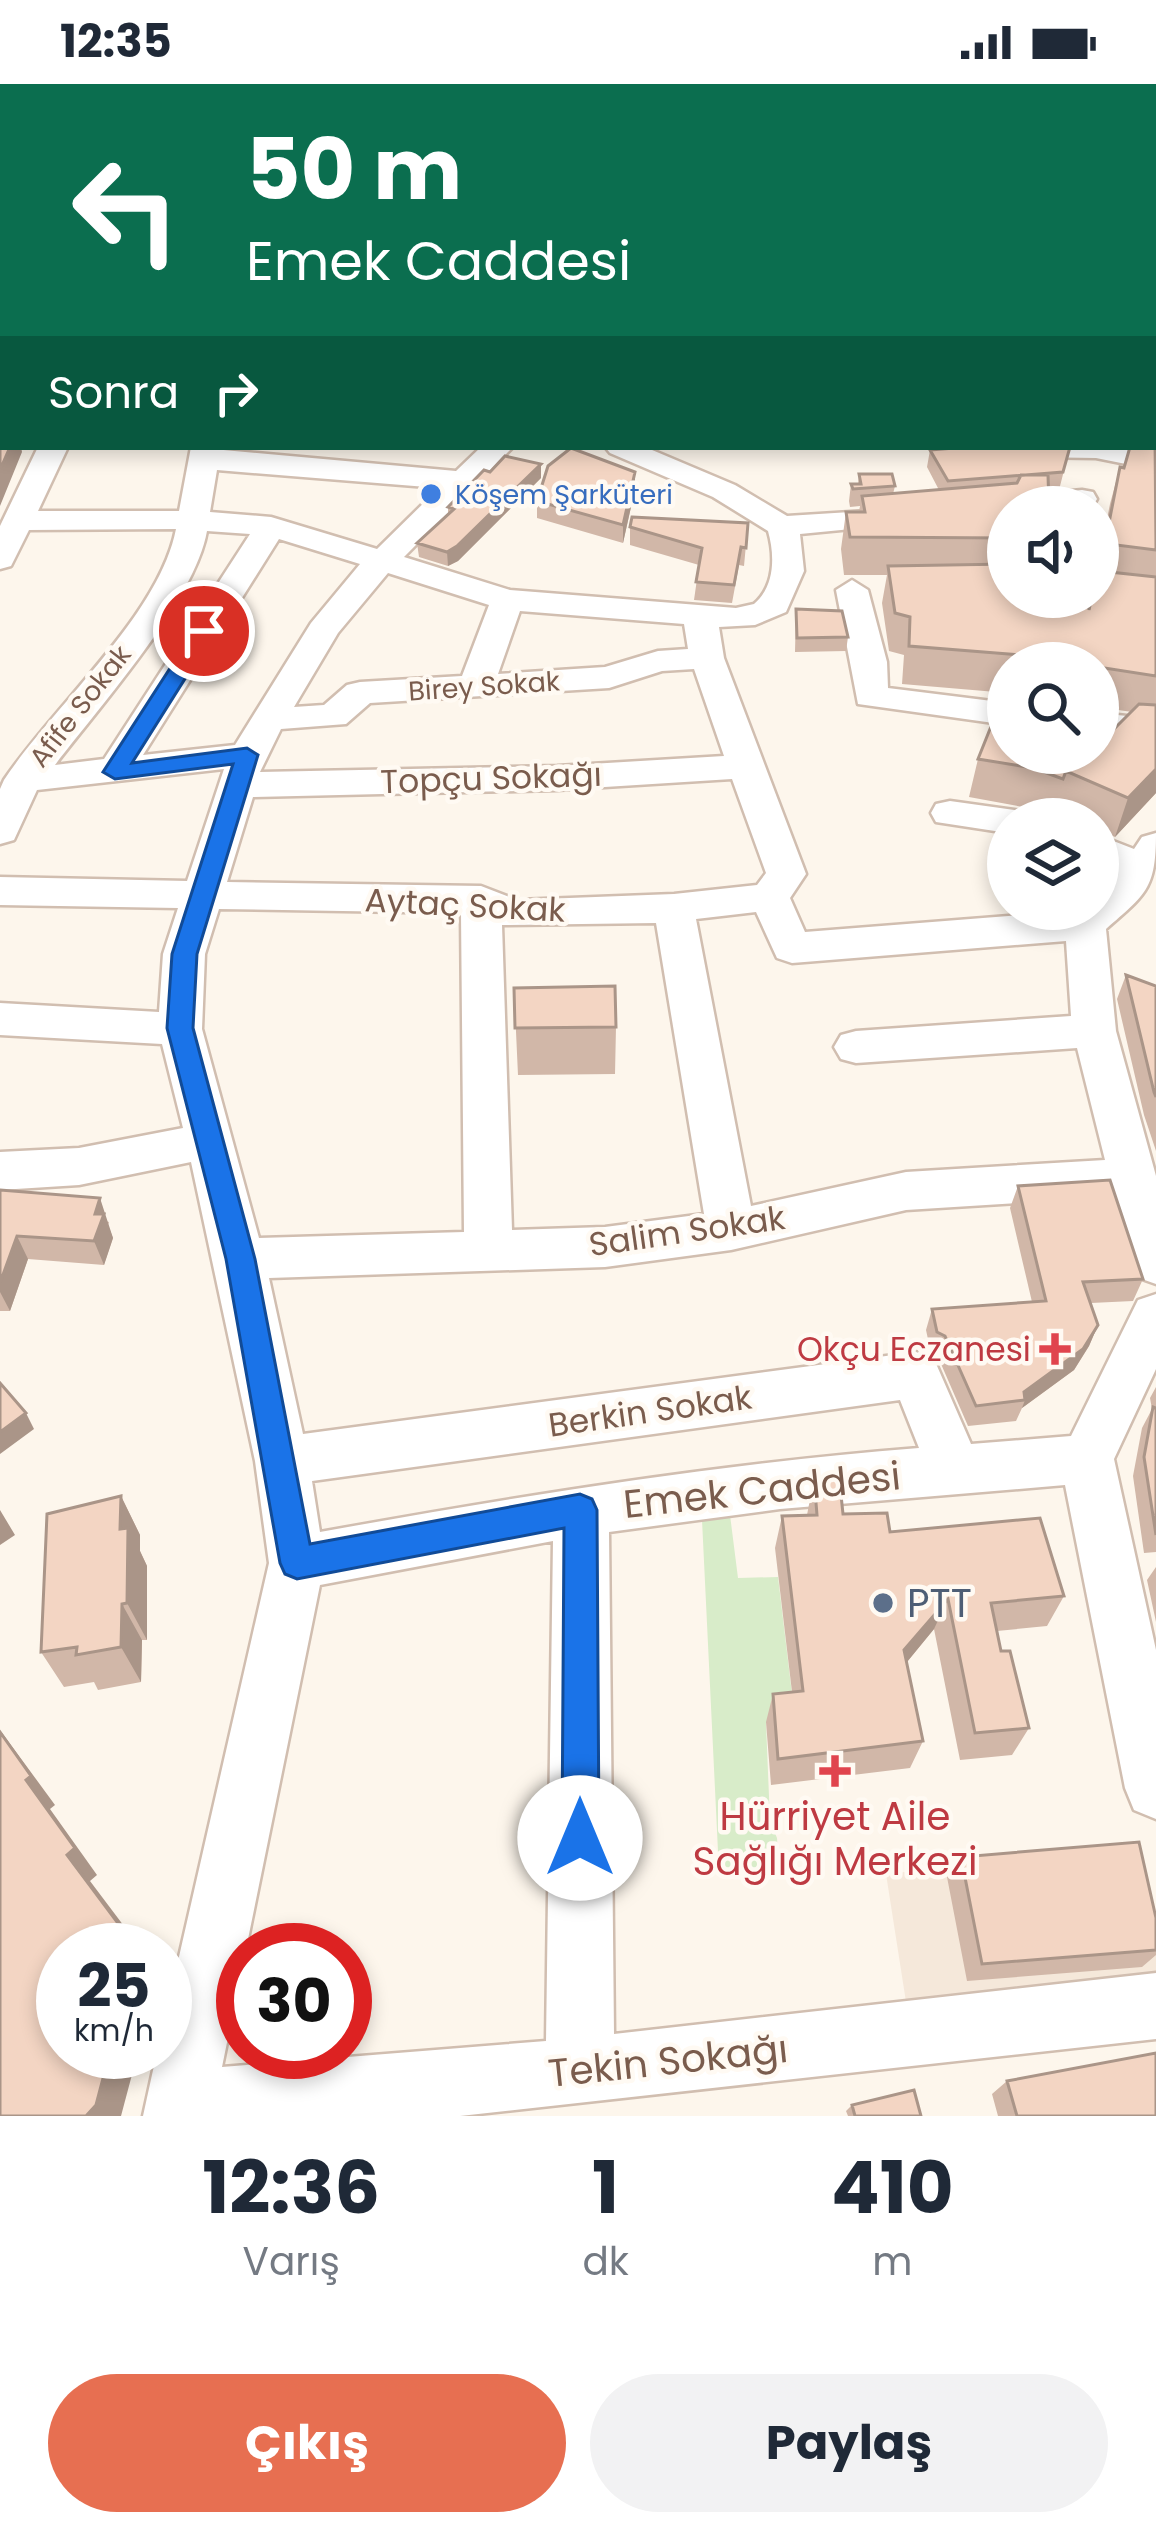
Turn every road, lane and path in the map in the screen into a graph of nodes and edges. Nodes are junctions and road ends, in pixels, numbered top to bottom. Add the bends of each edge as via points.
1 (52, 450) edge
2 (495, 450) edge
3 (627, 450) edge
4 (1096, 450) edge
5 (1106, 450) edge
6 (205, 453) edge
7 (1156, 461) edge
8 (464, 481) junction
9 (1086, 486) edge
10 (987, 509) edge
11 (190, 520) junction
12 (18, 521) junction
13 (272, 526) junction
14 (781, 526) junction
15 (0, 559) edge
16 (383, 561) junction
17 (818, 590) junction
18 (896, 590) edge
19 (507, 600) junction
20 (700, 616) junction
21 (707, 658) junction
22 (476, 687) junction
23 (987, 711) edge
24 (267, 719) junction
25 (1119, 726) edge
26 (1156, 730) edge
27 (747, 766) junction
28 (241, 770) junction
29 (115, 772) junction
30 (22, 780) junction
31 (950, 812) dead end
32 (987, 817) edge
33 (0, 831) edge
34 (1119, 859) edge
35 (1146, 874) edge
36 (778, 885) junction
37 (0, 891) edge
38 (203, 896) junction
39 (481, 901) junction
40 (674, 908) junction
41 (1100, 957) junction
42 (0, 1019) edge
43 (180, 1028) junction
44 (1094, 1031) junction
45 (856, 1047) dead end
46 (208, 1140) junction
47 (0, 1171) edge
48 (1130, 1178) junction
49 (730, 1230) junction
50 (488, 1248) junction
51 (241, 1259) junction
52 (1156, 1264) edge
53 (1156, 1315) edge
54 (1087, 1459) junction
55 (282, 1461) junction
56 (955, 1471) junction
57 (580, 1510) junction
58 (297, 1563) junction
59 (1146, 1694) edge
60 (1156, 1788) edge
61 (1156, 2006) edge
62 (580, 2072) junction
63 (178, 2110) edge

1 - 12 street
2 - 8 street
3 - 14 street via 724,491
4 - 9 street
5 - 7 street
6 - 8 street
6 - 11 street, Afife Sokak
8 - 16 street
10 - 14 street
11 - 12 street
11 - 13 street
11 - 30 street, Afife Sokak via 186,559
12 - 15 street
13 - 16 street
13 - 29 street
14 - 17 street via 788,557
16 - 19 street
16 - 24 street via 322,630
17 - 18 street
17 - 20 street via 754,615
17 - 23 street via 870,662 871,696
19 - 20 street
19 - 22 street
20 - 21 street
21 - 22 street, Birey Sokak via 609,677
21 - 27 street
22 - 24 street, Birey Sokak via 359,693 334,716
24 - 28 street
25 - 26 street
27 - 28 street, Topçu Sokağı via 557,778
27 - 36 street
28 - 29 street, Topçu Sokağı
28 - 38 street
29 - 30 street, Topçu Sokağı
30 - 33 street, Afife Sokak
31 - 32 street
34 - 35 street
35 - 41 street
36 - 40 street, Aytaç Sokak
36 - 41 street via 792,948
37 - 38 street, Aytaç Sokak
38 - 39 street, Aytaç Sokak
38 - 43 street via 184,954
39 - 40 street, Aytaç Sokak via 514,914
39 - 50 street
40 - 49 street
41 - 44 street
42 - 43 street
43 - 46 street
44 - 45 street
44 - 48 street
46 - 47 street via 105,1165
46 - 51 street
48 - 49 street, Salim Sokak via 906,1191
48 - 52 street
49 - 50 street, Salim Sokak via 605,1247
50 - 51 street, Salim Sokak
51 - 55 street
53 - 54 street
54 - 56 street, Emek Caddesi
54 - 59 street
55 - 56 street, Berkin Sokak via 916,1375
55 - 58 street
56 - 57 street, Emek Caddesi
57 - 58 street, Emek Caddesi
57 - 62 street
58 - 63 street
59 - 60 street
61 - 62 street, Tekin Sokağı
62 - 63 street, Tekin Sokağı

